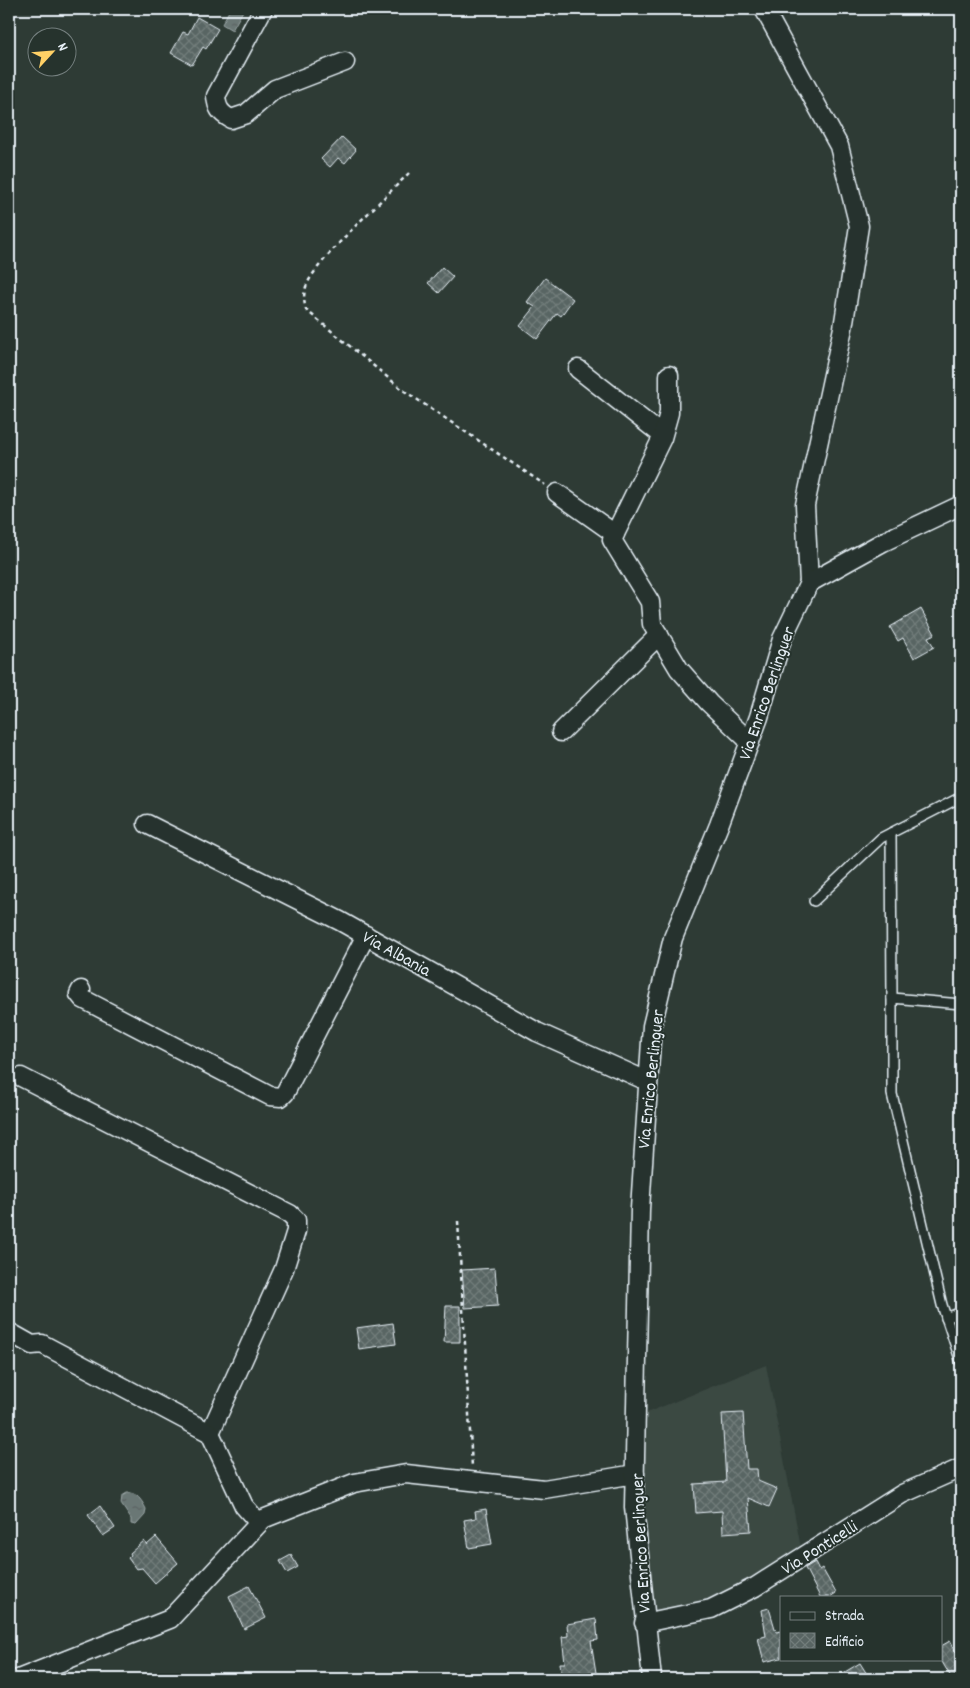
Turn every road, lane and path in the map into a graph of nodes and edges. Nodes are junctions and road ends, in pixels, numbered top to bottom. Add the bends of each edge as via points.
1 (263, 9) edge
2 (764, 9) edge
3 (344, 62) dead end
4 (409, 173) dead end
5 (578, 369) dead end
6 (668, 375) dead end
7 (662, 436) junction
8 (557, 493) joint
9 (961, 505) edge
10 (614, 534) junction
11 (809, 583) junction
12 (659, 635) junction
13 (561, 732) dead end
14 (750, 742) junction
15 (961, 797) edge
16 (146, 824) dead end
17 (891, 833) junction
18 (814, 901) dead end
19 (366, 935) junction
20 (81, 990) dead end
21 (892, 998) junction
22 (961, 1004) edge
23 (21, 1077) dead end
24 (647, 1081) junction
25 (458, 1221) dead end
26 (961, 1312) edge
27 (946, 1318) junction
28 (9, 1332) edge
29 (961, 1362) edge
30 (210, 1433) junction
31 (961, 1468) edge
32 (635, 1474) junction
33 (473, 1481) junction
34 (259, 1523) junction
35 (644, 1623) junction
36 (18, 1679) edge
37 (652, 1679) edge

1 - 3 street via 216,96 216,107 222,114 230,118 246,114 275,89
2 - 11 street via 839,146 860,226 843,328 805,505
4 - 8 path via 327,257 306,286 306,310 403,390
5 - 7 street
6 - 7 street via 669,413
7 - 10 street
8 - 10 street
9 - 11 street via 883,542
10 - 12 street via 612,540 650,602 652,624
11 - 14 street, Via Enrico Berlinguer via 782,638
12 - 13 street
12 - 14 street via 680,670
14 - 24 street, Via Enrico Berlinguer via 673,938 652,1026
15 - 17 lane
16 - 19 street, Via Albania
17 - 18 lane via 880,838
17 - 21 lane
19 - 20 street via 286,1093 281,1097 270,1096 83,999
19 - 24 street, Via Albania via 537,1032
21 - 22 lane
21 - 27 lane via 892,1094
23 - 30 street via 290,1214 296,1220 284,1269
24 - 32 street, Via Enrico Berlinguer via 640,1209
25 - 33 path
26 - 27 lane
27 - 29 lane
28 - 30 street via 32,1345 42,1344
30 - 34 street via 244,1506
31 - 35 street, Via Ponticelli via 902,1494 755,1587 711,1609
32 - 33 street via 544,1489
32 - 35 street, Via Enrico Berlinguer via 634,1507
33 - 34 street via 406,1474 354,1483
34 - 36 street via 170,1618
35 - 37 street, Via Enrico Berlinguer

